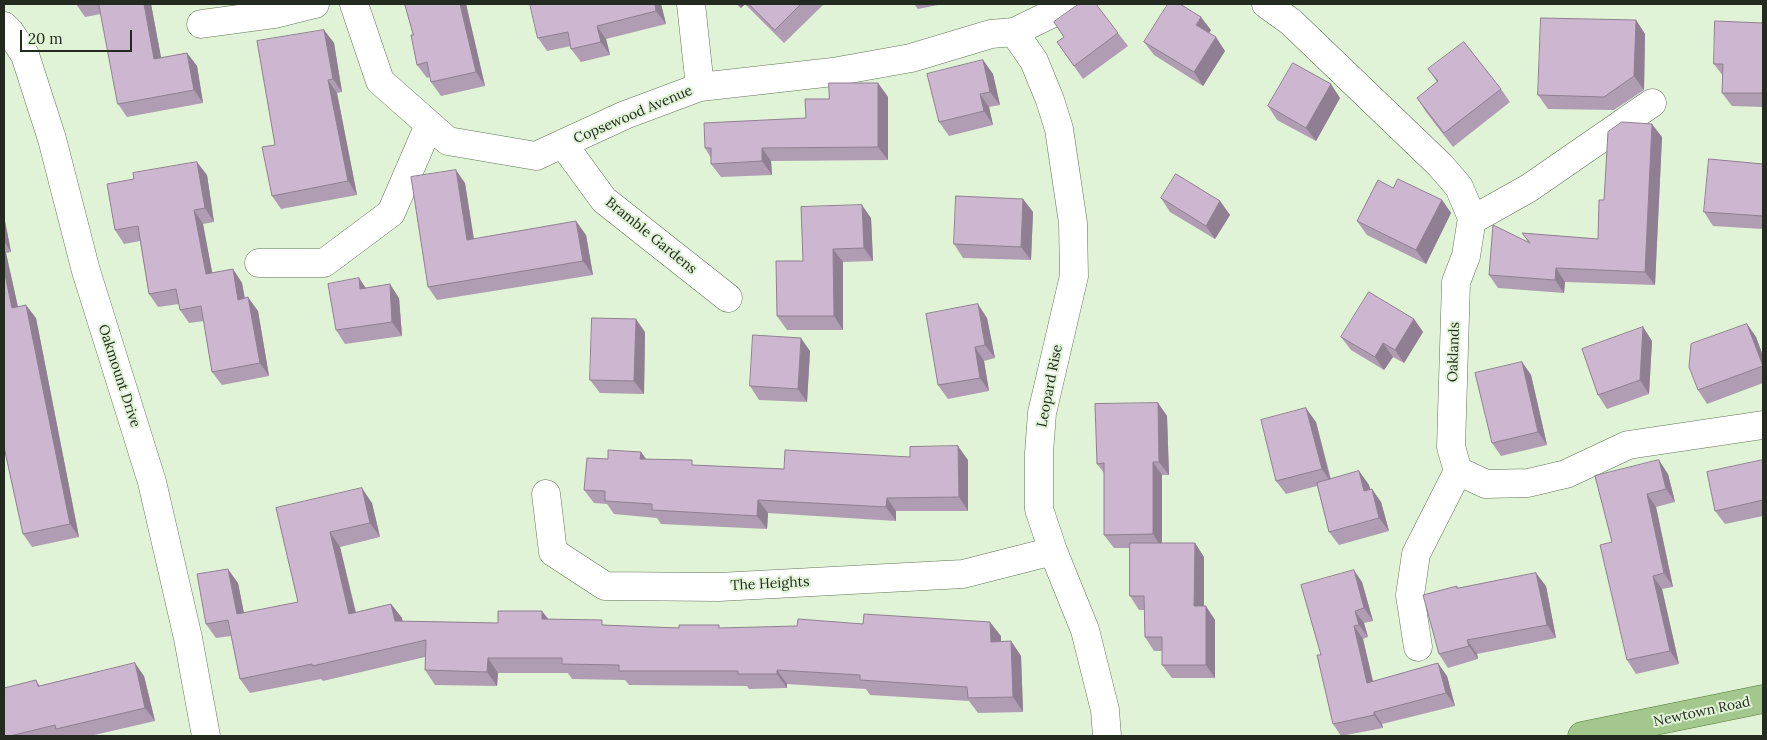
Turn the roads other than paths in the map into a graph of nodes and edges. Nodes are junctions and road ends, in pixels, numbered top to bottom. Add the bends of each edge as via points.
1 (316, 4) edge
2 (354, 4) edge
3 (691, 4) edge
4 (1072, 4) edge
5 (1266, 4) edge
6 (201, 24) dead end
7 (4, 26) edge
8 (1014, 32) junction
9 (700, 86) junction
10 (1652, 103) dead end
11 (429, 125) junction
12 (563, 144) junction
13 (1472, 220) junction
14 (259, 263) dead end
15 (728, 298) dead end
16 (1763, 425) edge
17 (1458, 472) junction
18 (546, 494) dead end
19 (1053, 551) junction
20 (1418, 647) dead end
21 (1763, 700) edge
22 (206, 736) edge
23 (1107, 736) edge
24 (1582, 736) edge

1 - 6 street via 276,14
2 - 11 street, Copsewood Avenue via 380,81
3 - 9 street
4 - 8 street
5 - 13 street via 1291,22 1440,165 1459,187
7 - 22 street, Oakmount Drive via 25,55 52,140 86,271 152,482 188,638
8 - 9 street, Copsewood Avenue via 991,34 911,58 862,67
8 - 19 street, Leopard Rise via 1034,61 1050,100 1059,130 1072,223 1074,276 1042,413 1039,453 1039,509
9 - 12 street, Copsewood Avenue via 625,115
10 - 13 street via 1529,188
11 - 12 street, Copsewood Avenue via 448,142 536,156
11 - 14 street via 391,213 324,262
12 - 15 street, Bramble Gardens via 604,200
13 - 17 street, Oaklands via 1466,256 1456,282 1451,447
16 - 17 street via 1628,445 1566,474 1528,483 1486,484
17 - 20 street via 1416,554 1410,595
18 - 19 street, The Heights via 554,552 605,586 719,587 963,574
19 - 23 street, Leopard Rise via 1085,630 1106,710
21 - 24 main road, Newtown Road

